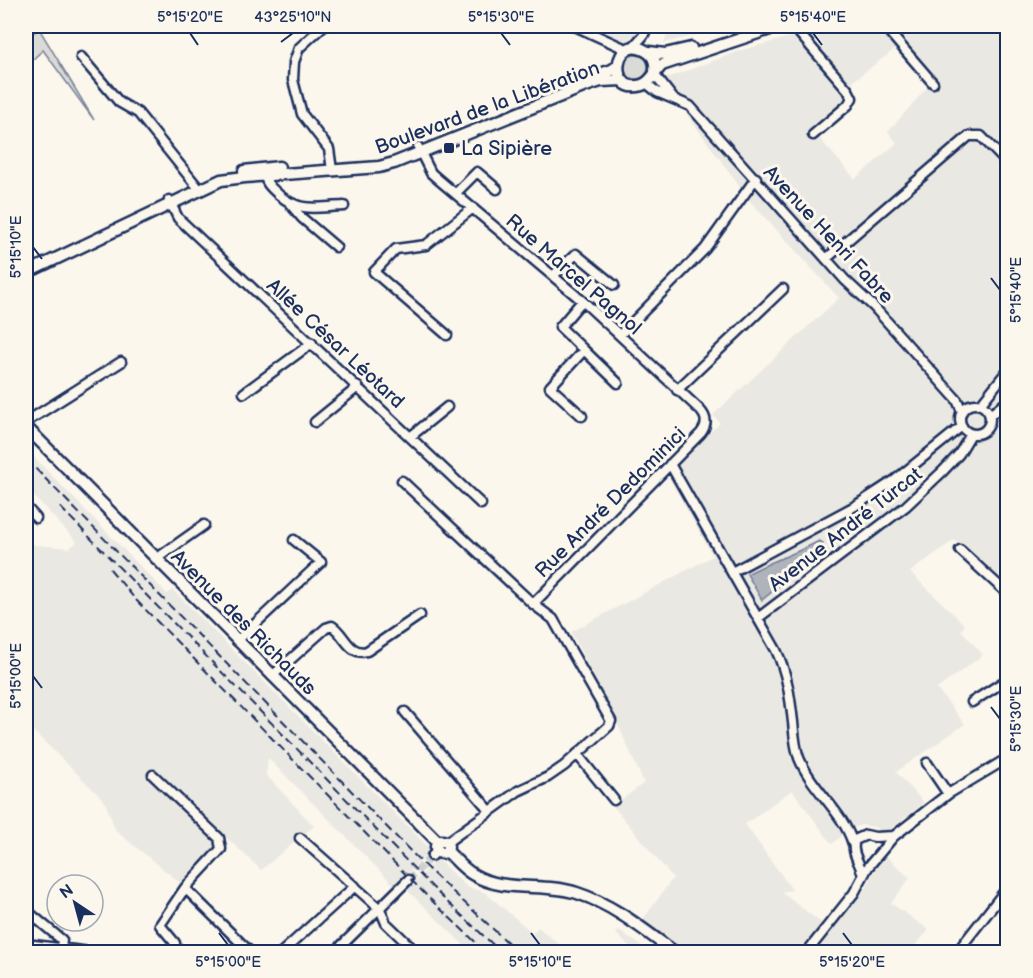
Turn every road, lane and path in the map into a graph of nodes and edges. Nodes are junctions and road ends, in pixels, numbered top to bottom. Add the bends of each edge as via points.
1 (323, 26) edge
2 (575, 26) edge
3 (648, 26) edge
4 (779, 26) edge
5 (795, 26) edge
6 (884, 26) edge
7 (643, 36) junction
8 (727, 42) junction
9 (647, 51) junction
10 (625, 55) junction
11 (81, 57) dead end
12 (652, 76) junction
13 (623, 80) junction
14 (933, 83) dead end
15 (813, 135) dead end
16 (420, 149) junction
17 (1008, 164) edge
18 (332, 167) junction
19 (264, 172) junction
20 (756, 178) junction
21 (198, 188) junction
22 (497, 189) dead end
23 (456, 193) junction
24 (170, 202) junction
25 (290, 204) junction
26 (344, 206) dead end
27 (473, 208) junction
28 (336, 247) dead end
29 (826, 259) junction
30 (26, 268) edge
31 (26, 273) edge
32 (553, 276) junction
33 (614, 285) dead end
34 (783, 289) dead end
35 (582, 301) junction
36 (447, 335) dead end
37 (620, 335) junction
38 (312, 343) junction
39 (584, 350) junction
40 (121, 362) dead end
41 (1008, 370) edge
42 (618, 383) dead end
43 (358, 387) junction
44 (677, 390) junction
45 (244, 393) dead end
46 (957, 399) junction
47 (1008, 401) edge
48 (970, 405) junction
49 (980, 405) junction
50 (447, 407) dead end
51 (962, 411) junction
52 (990, 415) junction
53 (582, 416) dead end
54 (706, 421) joint
55 (26, 422) edge
56 (315, 422) dead end
57 (962, 426) junction
58 (26, 427) edge
59 (971, 434) junction
60 (410, 437) junction
61 (670, 464) junction
62 (402, 481) dead end
63 (481, 504) dead end
64 (26, 507) edge
65 (36, 518) dead end
66 (204, 525) dead end
67 (294, 540) dead end
68 (960, 550) dead end
69 (156, 559) junction
70 (732, 572) junction
71 (1008, 594) edge
72 (533, 604) junction
73 (420, 615) dead end
74 (758, 618) junction
75 (237, 641) junction
76 (272, 676) junction
77 (1008, 679) edge
78 (972, 702) dead end
79 (405, 712) dead end
80 (577, 754) junction
81 (1008, 758) edge
82 (927, 763) dead end
83 (153, 775) dead end
84 (948, 794) junction
85 (614, 800) dead end
86 (490, 811) junction
87 (845, 825) junction
88 (862, 835) junction
89 (894, 836) junction
90 (875, 837) junction
91 (300, 838) dead end
92 (853, 844) junction
93 (440, 849) junction
94 (877, 856) junction
95 (858, 859) junction
96 (863, 877) junction
97 (408, 880) tunnel mouth
98 (355, 886) junction
99 (1008, 887) edge
100 (185, 888) junction
101 (381, 909) junction
102 (26, 910) edge
103 (26, 944) edge
104 (61, 949) junction
105 (90, 952) edge
106 (175, 952) edge
107 (250, 952) edge
108 (282, 952) edge
109 (335, 952) edge
110 (416, 952) edge
111 (674, 952) edge
112 (807, 952) edge
113 (957, 952) edge

1 - 18 street via 298,48 293,80 302,114 329,149
2 - 10 street via 616,44
3 - 7 street
4 - 8 street
5 - 15 street via 852,98
6 - 14 street
7 - 9 street
7 - 10 street
8 - 9 street via 665,54
8 - 12 street via 662,65
9 - 10 street
9 - 12 street via 655,61
10 - 13 street, Boulevard de la Libération
10 - 16 street, Boulevard de la Libération via 612,70
11 - 21 street via 119,102 138,113
12 - 13 street, Boulevard de la Libération via 637,86
12 - 20 street, Avenue Henri Fabre via 657,92 690,106
13 - 16 street, Boulevard de la Libération via 601,81
16 - 18 street, Boulevard de la Libération via 378,167
16 - 23 street, Rue Marcel Pagnol via 431,173
17 - 29 street via 981,136 969,136
18 - 19 street, Boulevard de la Libération
19 - 21 street, Boulevard de la Libération
19 - 25 street via 267,185
20 - 29 street, Avenue Henri Fabre
20 - 37 street via 705,249
21 - 24 street, Boulevard de la Libération
22 - 23 street via 477,172
23 - 27 street, Rue Marcel Pagnol
24 - 30 street, Boulevard de la Libération
24 - 31 street, Boulevard de la Libération
24 - 38 street, Allée César Léotard via 178,218
25 - 26 street via 303,208
25 - 28 street
27 - 32 street, Rue Marcel Pagnol
27 - 36 street via 426,245 396,249 374,272
29 - 46 street, Avenue Henri Fabre
32 - 33 street via 576,254
32 - 35 street, Rue Marcel Pagnol
34 - 44 street
35 - 37 street, Rue Marcel Pagnol
35 - 39 street via 560,327
37 - 44 street, Rue Marcel Pagnol
38 - 43 street, Allée César Léotard
38 - 45 street
39 - 42 street
39 - 53 street via 550,387
40 - 55 street
41 - 49 street
43 - 56 street
43 - 60 street, Allée César Léotard
44 - 54 street, Rue Marcel Pagnol via 702,412
46 - 48 street, Avenue Henri Fabre
46 - 51 street, Avenue Henri Fabre
47 - 52 street
48 - 49 street
48 - 51 street
49 - 52 street
50 - 60 street
51 - 57 street
52 - 59 street via 987,428 980,434
54 - 61 street, Rue André Dedominici via 701,434
57 - 59 street
57 - 70 street, Avenue André Turcat via 855,506
58 - 69 street, Avenue des Richauds
59 - 74 street, Avenue André Turcat via 944,471 906,506
60 - 63 street, Allée César Léotard
61 - 70 street
61 - 72 street, Rue André Dedominici
62 - 72 street
64 - 65 street
66 - 69 street
67 - 75 street via 321,562
68 - 71 street
69 - 75 street, Avenue des Richauds
70 - 74 street
72 - 80 street via 551,616 610,718 609,726
73 - 76 street via 362,652 352,648 337,629 326,628
74 - 87 street via 785,671 800,760
75 - 76 street, Avenue des Richauds
76 - 93 street, Avenue des Richauds
77 - 78 street
79 - 86 street
80 - 85 street
80 - 86 street via 548,777
81 - 84 street
82 - 84 street
83 - 100 street via 219,838 221,849
84 - 89 street
86 - 93 street
87 - 88 street
87 - 92 street
88 - 90 street
88 - 92 street
89 - 90 street
89 - 94 street
90 - 94 street via 880,845
91 - 98 street
92 - 95 street
93 - 111 street, Avenue des Richauds via 487,882 575,892 605,904
94 - 95 street via 866,862
94 - 96 street
95 - 96 street
96 - 112 street
97 - 101 street
98 - 101 street
98 - 108 street
99 - 113 street
100 - 106 street via 160,925 175,943
100 - 107 street
101 - 109 street
101 - 110 street via 386,923
102 - 104 street via 62,940
103 - 104 street
104 - 105 street

